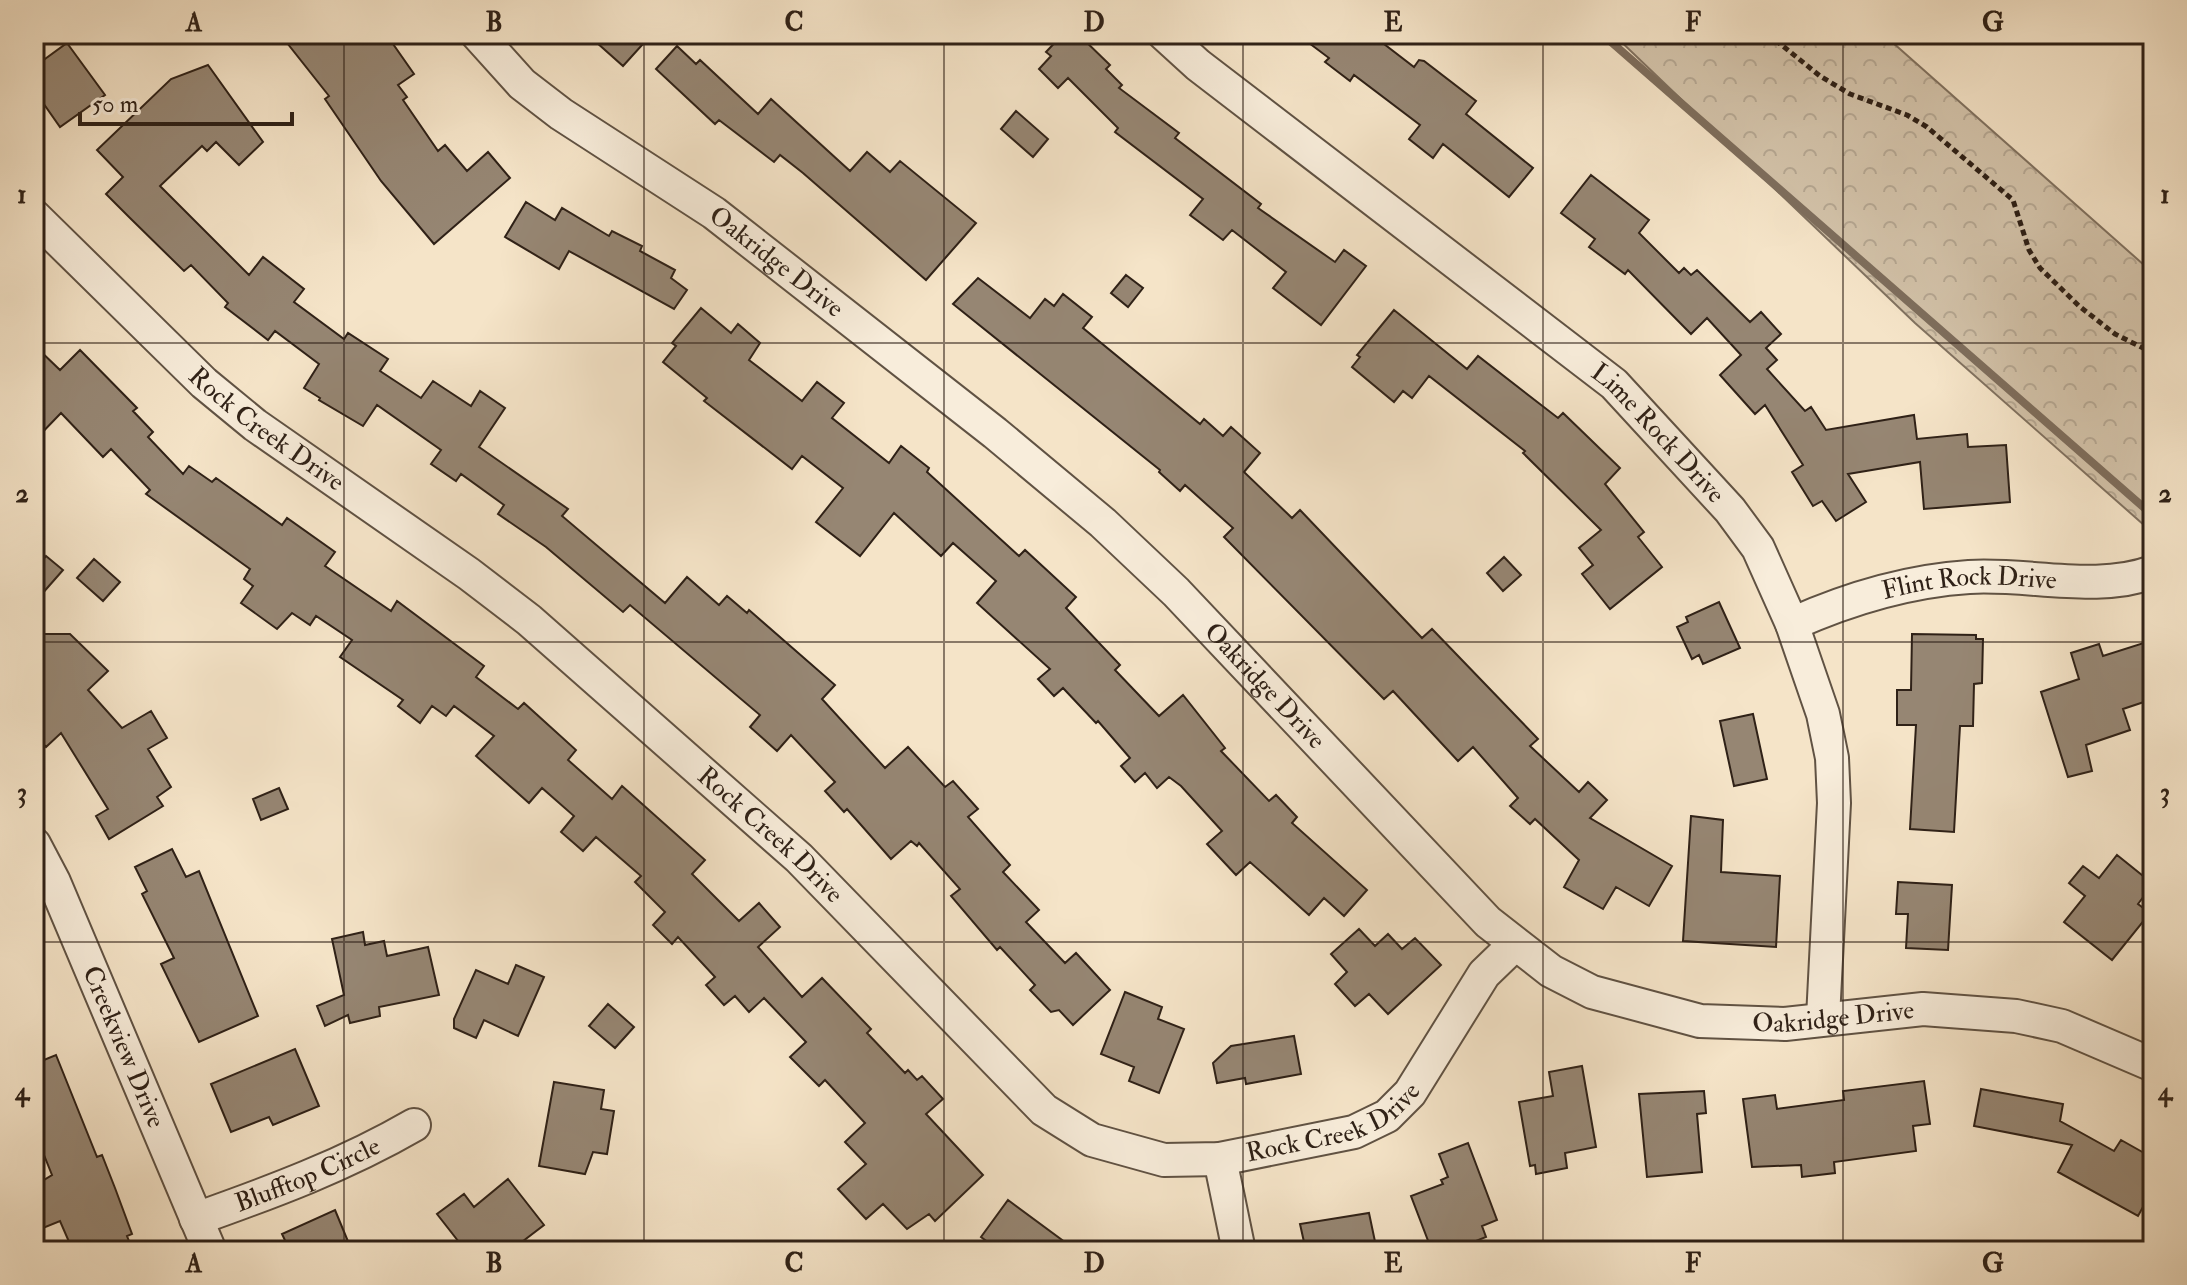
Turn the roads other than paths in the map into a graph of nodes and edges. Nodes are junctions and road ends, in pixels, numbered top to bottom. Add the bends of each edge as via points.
1 (477, 34) edge
2 (1164, 34) edge
3 (34, 216) edge
4 (2153, 572) edge
5 (1792, 624) junction
6 (34, 844) edge
7 (1514, 945) junction
8 (1823, 1018) junction
9 (2153, 1065) edge
10 (414, 1125) dead end
11 (1220, 1159) junction
12 (196, 1219) junction
13 (210, 1251) edge
14 (1239, 1251) edge

1 - 7 street, Oakridge Drive via 522,84 714,213 1103,523 1176,592
2 - 5 street, Lime Rock Drive via 1614,384 1730,510 1770,569
3 - 11 street, Rock Creek Drive via 204,383 529,620 799,858 1044,1110 1092,1140 1146,1156
4 - 5 street, Flint Rock Drive via 2091,580 1955,579 1896,587
5 - 8 street, Lime Rock Drive via 1832,758
6 - 12 street, Creekview Drive
7 - 8 street, Oakridge Drive via 1592,992 1634,1006 1742,1024
7 - 11 street, Rock Creek Drive via 1484,974 1429,1067 1387,1116 1337,1138
8 - 9 street, Oakridge Drive via 1923,1009 2016,1016 2077,1031
10 - 12 street, Blufftop Circle via 308,1179
11 - 14 street
12 - 13 street, Creekview Drive

